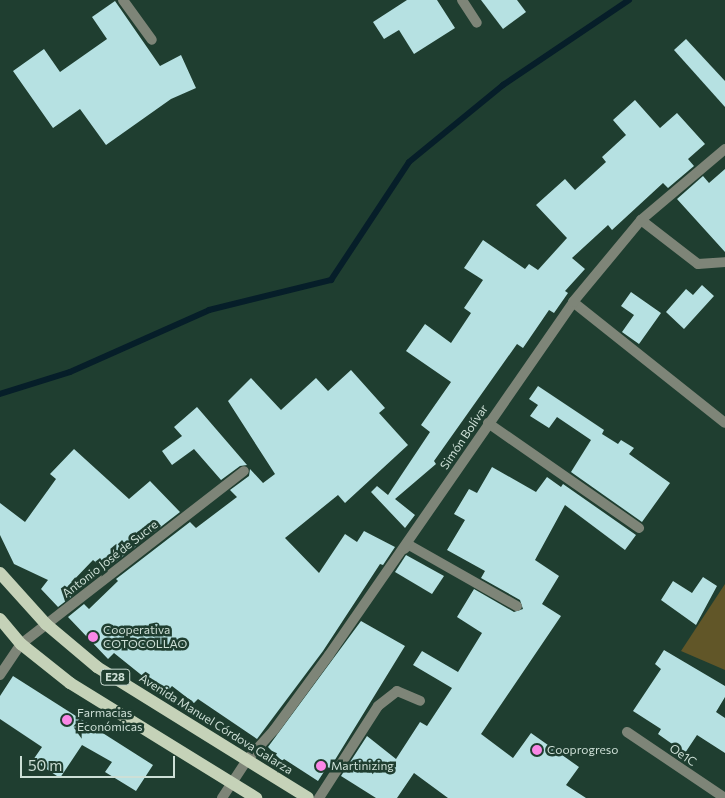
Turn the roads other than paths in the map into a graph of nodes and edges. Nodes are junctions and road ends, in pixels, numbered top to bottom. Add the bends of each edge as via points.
1 (123, 0) edge
2 (462, 0) edge
3 (477, 23) dead end
4 (152, 40) dead end
5 (725, 149) edge
6 (641, 220) junction
7 (725, 262) edge
8 (574, 302) junction
9 (488, 423) junction
10 (725, 423) edge
11 (244, 471) dead end
12 (639, 528) dead end
13 (404, 549) junction
14 (0, 573) edge
15 (517, 606) dead end
16 (0, 619) edge
17 (46, 624) junction
18 (21, 644) junction
19 (0, 675) edge
20 (420, 701) dead end
21 (628, 732) dead end
22 (247, 760) junction
23 (231, 783) junction
24 (222, 798) edge
25 (256, 798) edge
26 (308, 798) edge
27 (319, 798) edge
28 (725, 798) edge

1 - 4 street
2 - 3 street
5 - 6 street, Simón Bolívar
6 - 7 street via 698,264
6 - 8 street, Simón Bolívar
8 - 9 street, Simón Bolívar
8 - 10 street
9 - 12 street
9 - 13 street, Simón Bolívar
11 - 17 street, Antonio José de Sucre
13 - 15 street via 409,545
13 - 22 street, Simón Bolívar via 274,730
14 - 17 main road, Avenida Manuel Córdova Galarza / E28
16 - 18 main road, E28
17 - 18 street, Antonio José de Sucre
17 - 22 main road, Avenida Manuel Córdova Galarza / E28 via 97,667
18 - 19 street, Antonio José de Sucre
18 - 23 main road, E28 via 70,683
20 - 27 street via 398,691 378,706
21 - 28 street, Oe1C
22 - 23 street, Simón Bolívar
22 - 26 main road, Avenida Manuel Córdova Galarza / E28
23 - 24 street
23 - 25 main road, E28

